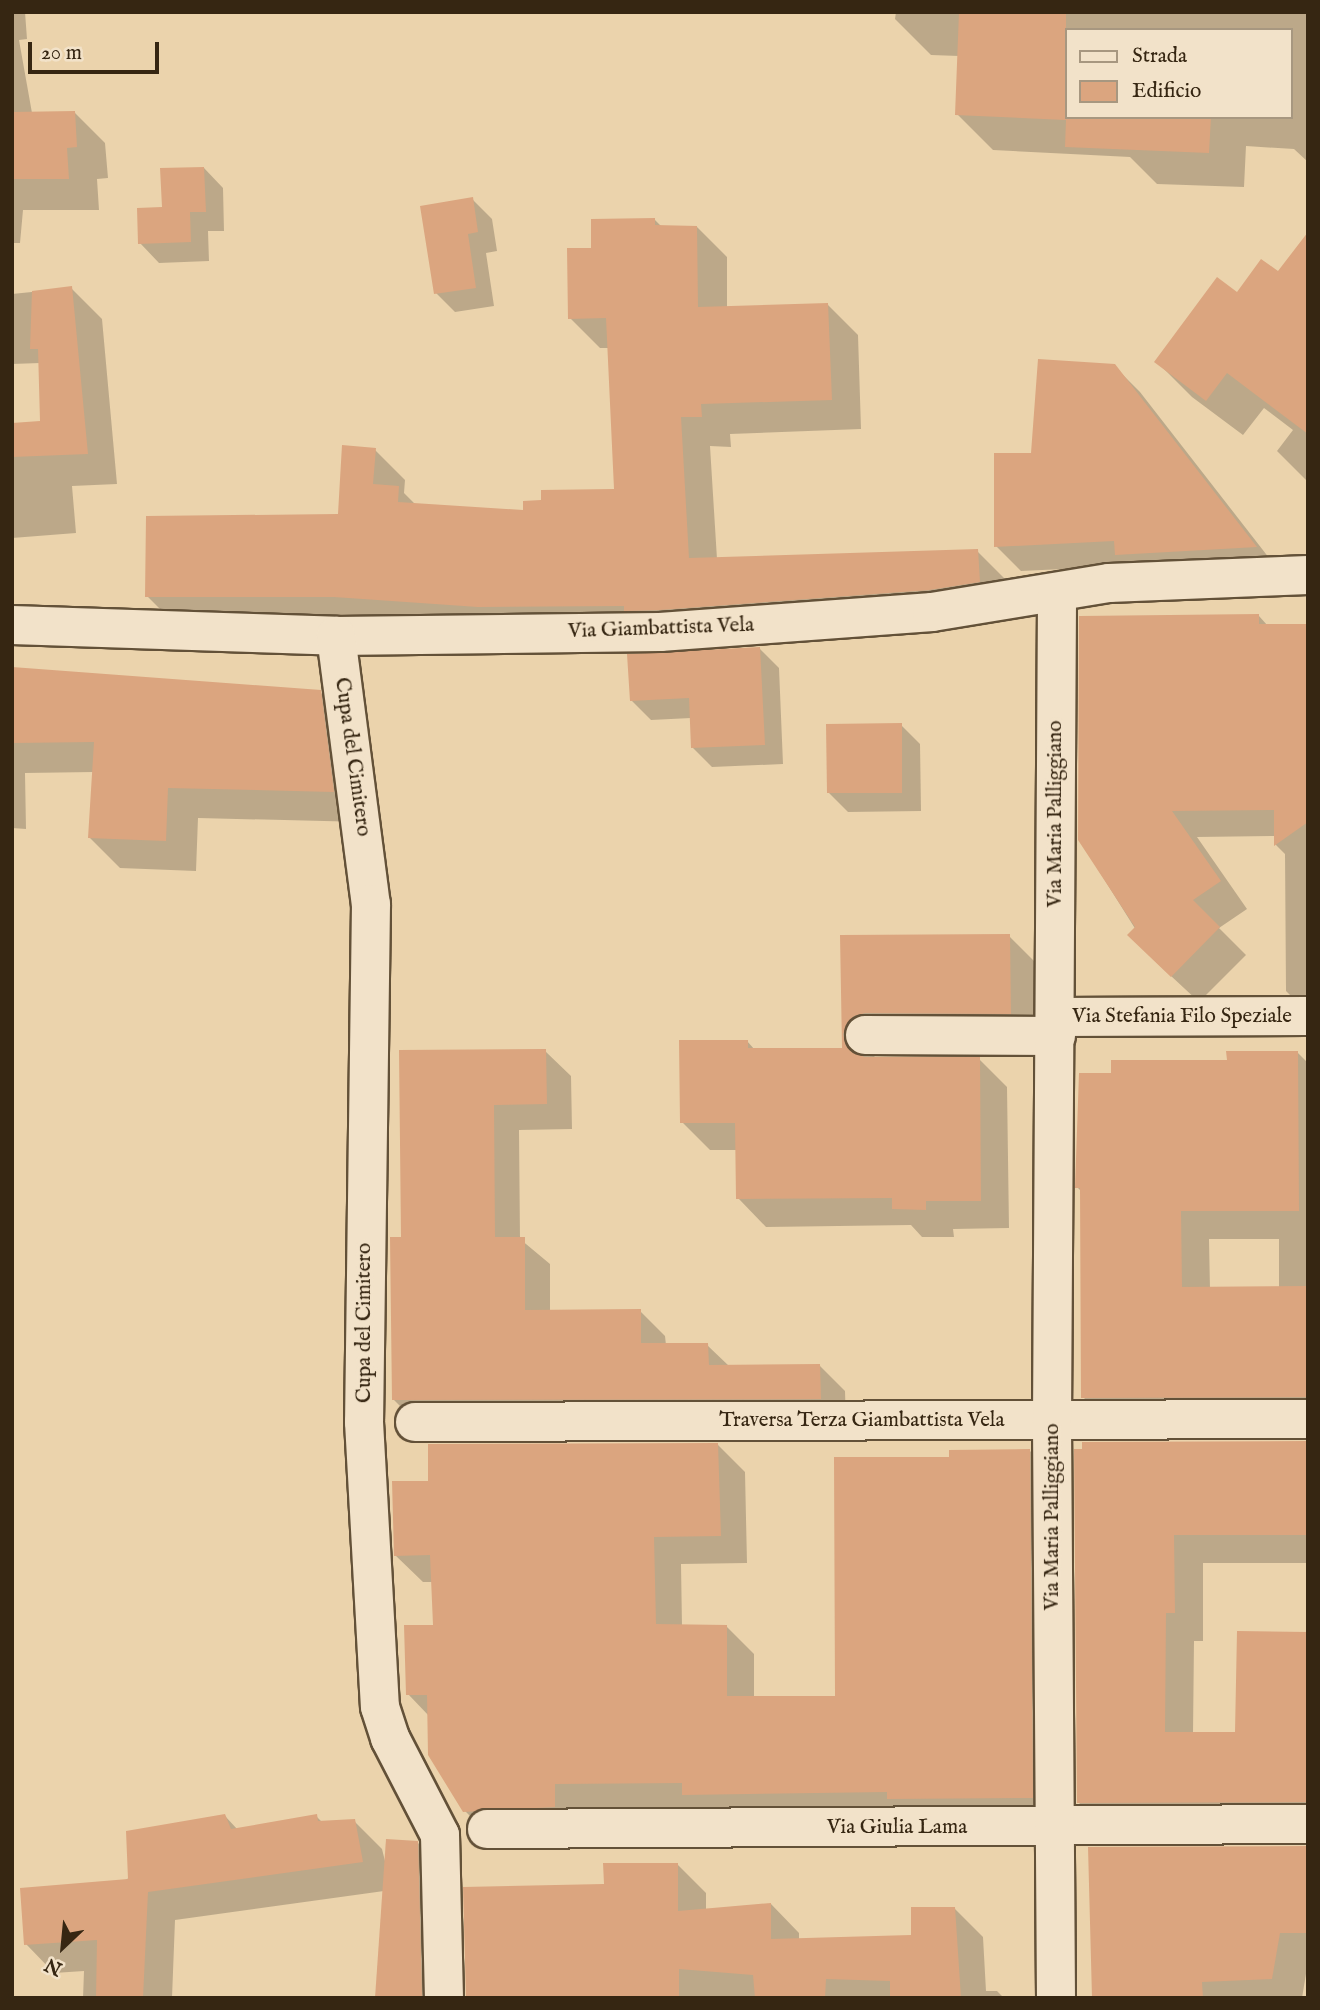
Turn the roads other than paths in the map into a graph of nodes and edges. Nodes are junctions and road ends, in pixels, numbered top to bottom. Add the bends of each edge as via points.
1 (1308, 575) edge
2 (1057, 593) junction
3 (12, 625) edge
4 (336, 636) junction
5 (1308, 1016) edge
6 (1056, 1026) junction
7 (864, 1035) dead end
8 (1308, 1419) edge
9 (1052, 1420) junction
10 (415, 1422) dead end
11 (1308, 1824) edge
12 (1056, 1828) junction
13 (487, 1829) dead end
14 (444, 1998) edge
15 (1056, 1998) edge

1 - 2 street, Via Giambattista Vela via 1156,580
2 - 4 street, Via Giambattista Vela via 932,612 660,632
2 - 6 street, Via Maria Palliggiano
3 - 4 street, Via Giambattista Vela
4 - 14 street, Cupa del Cimitero via 371,904 364,1422 380,1707 390,1738 440,1835
5 - 6 street, Via Stefania Filo Speziale
6 - 7 street
6 - 9 street, Via Maria Palliggiano
8 - 9 street, Traversa Terza Giambattista Vela
9 - 10 street, Traversa Terza Giambattista Vela
9 - 12 street, Via Maria Palliggiano
11 - 12 street, Via Giulia Lama
12 - 13 street, Via Giulia Lama
12 - 15 street, Via Maria Palliggiano

